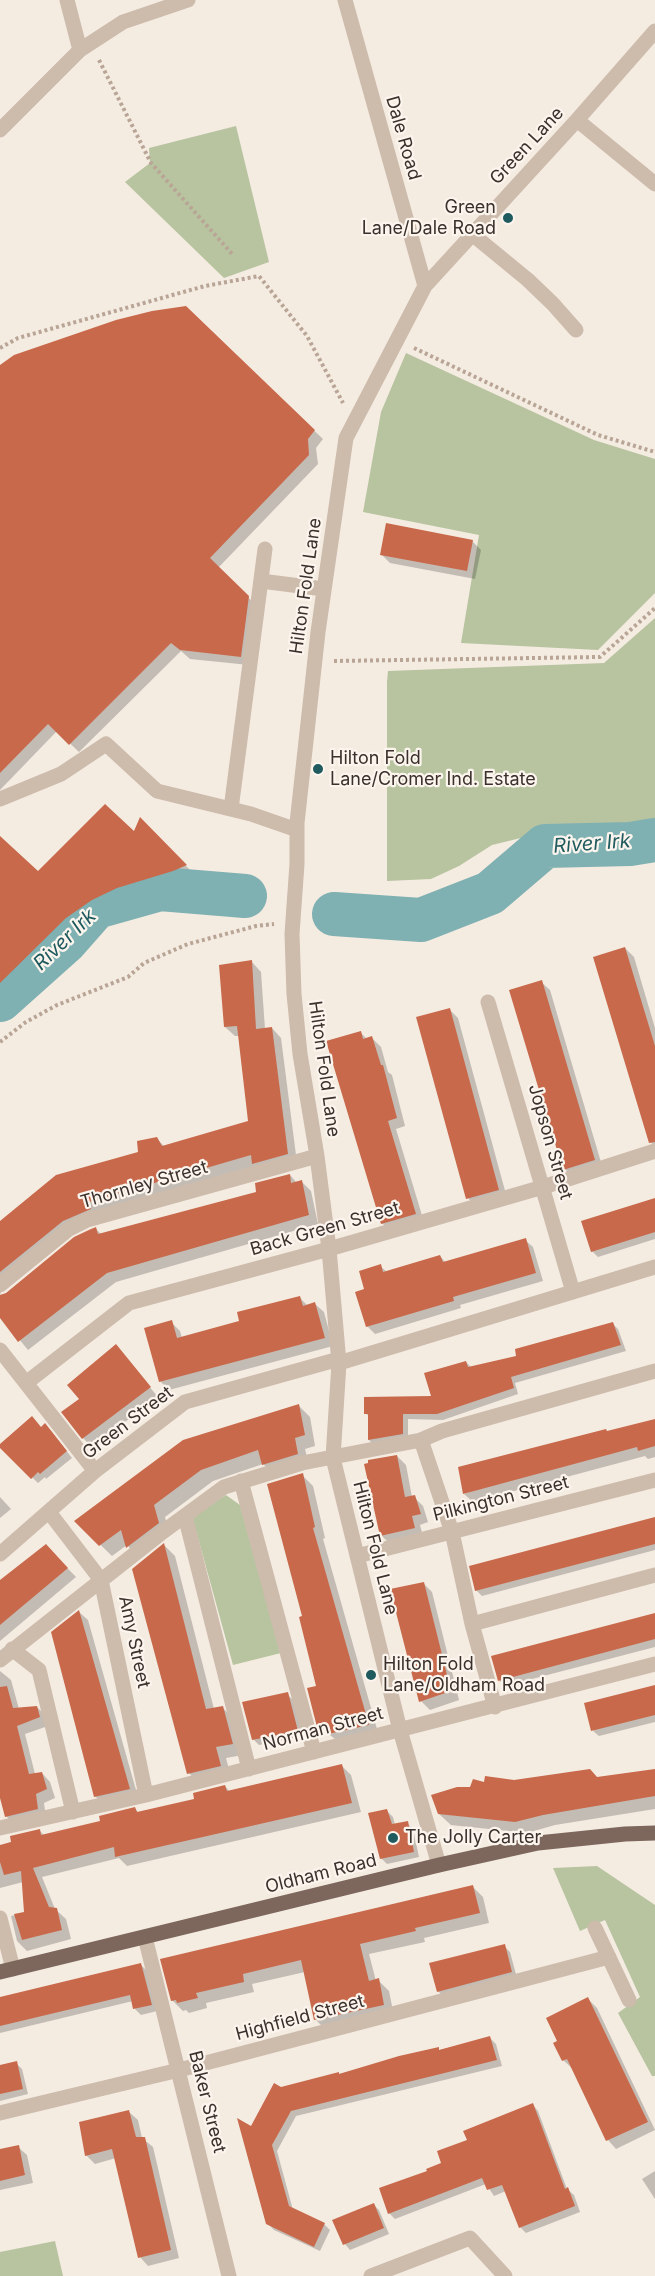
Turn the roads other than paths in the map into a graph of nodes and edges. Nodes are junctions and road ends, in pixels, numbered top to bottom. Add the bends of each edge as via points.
1 (67, 0) edge
2 (188, 0) edge
3 (345, 0) edge
4 (655, 30) edge
5 (86, 46) junction
6 (577, 120) junction
7 (0, 130) edge
8 (655, 184) edge
9 (471, 234) junction
10 (425, 286) junction
11 (576, 330) dead end
12 (265, 549) dead end
13 (261, 581) junction
14 (324, 589) junction
15 (0, 799) edge
16 (231, 809) junction
17 (297, 830) junction
18 (488, 1002) dead end
19 (655, 1151) edge
20 (317, 1156) junction
21 (543, 1187) junction
22 (329, 1249) junction
23 (655, 1267) edge
24 (0, 1285) edge
25 (573, 1292) junction
26 (0, 1350) edge
27 (339, 1361) junction
28 (655, 1371) edge
29 (26, 1383) junction
30 (421, 1440) junction
31 (333, 1458) junction
32 (95, 1471) junction
33 (655, 1479) edge
34 (241, 1481) junction
35 (50, 1512) junction
36 (185, 1516) junction
37 (452, 1532) junction
38 (0, 1554) edge
39 (357, 1556) junction
40 (655, 1575) edge
41 (101, 1580) junction
42 (471, 1624) junction
43 (12, 1649) junction
44 (0, 1660) edge
45 (655, 1664) edge
46 (495, 1707) junction
47 (400, 1730) junction
48 (314, 1752) junction
49 (249, 1769) junction
50 (146, 1795) junction
51 (73, 1812) junction
52 (0, 1828) edge
53 (655, 1833) edge
54 (439, 1865) junction
55 (0, 1918) edge
56 (595, 1928) dead end
57 (145, 1937) junction
58 (609, 1958) junction
59 (6, 1971) edge
60 (630, 2000) dead end
61 (179, 2070) junction
62 (0, 2113) edge
63 (229, 2276) edge
64 (371, 2276) edge
65 (505, 2276) edge

1 - 5 street
2 - 5 street via 123,22
3 - 10 street, Dale Road
4 - 6 street, Green Lane
5 - 7 street
6 - 8 street
6 - 9 street, Green Lane
9 - 10 street, Green Lane
9 - 11 street via 528,280
10 - 14 street, Hilton Fold Lane via 346,438
12 - 13 street
13 - 14 street
13 - 16 street
14 - 17 street, Hilton Fold Lane
15 - 16 street via 61,774 106,744 157,791
16 - 17 street
17 - 20 street, Hilton Fold Lane via 294,994
18 - 21 street, Jopson Street
19 - 21 street, Back Green Street
20 - 22 street, Hilton Fold Lane
20 - 24 street, Thornley Street via 87,1220 69,1229
21 - 22 street, Back Green Street
21 - 25 street, Jopson Street
22 - 27 street, Hilton Fold Lane
22 - 29 street, Back Green Street via 129,1303
23 - 25 street, Green Street
25 - 27 street, Green Street
26 - 29 street
27 - 31 street, Hilton Fold Lane
27 - 32 street, Green Street via 185,1402
28 - 30 street
29 - 32 street
30 - 31 street
30 - 37 street
31 - 34 street
31 - 39 street, Hilton Fold Lane
32 - 35 street, Green Street
33 - 37 street, Pilkington Street
34 - 36 street via 224,1487
34 - 48 street
35 - 38 street, Green Street
35 - 41 street, Amy Street
36 - 41 street
36 - 49 street
37 - 39 street, Pilkington Street
37 - 42 street
39 - 47 street, Hilton Fold Lane
40 - 42 street
41 - 43 street
41 - 50 street, Amy Street
42 - 46 street
43 - 44 street
43 - 51 street via 39,1670
45 - 46 street, Norman Street
46 - 47 street, Norman Street
47 - 48 street, Norman Street
47 - 54 street, Hilton Fold Lane
48 - 49 street, Norman Street
49 - 50 street, Norman Street
50 - 51 street, Norman Street
51 - 52 street, Norman Street
53 - 54 main road, Oldham Road via 538,1843
54 - 57 main road, Oldham Road
55 - 59 street
56 - 58 street
57 - 59 main road, Oldham Road
57 - 61 street, Baker Street
58 - 60 street
58 - 61 street, Highfield Street
61 - 62 street, Highfield Street
61 - 63 street, Baker Street
64 - 65 street via 470,2238

